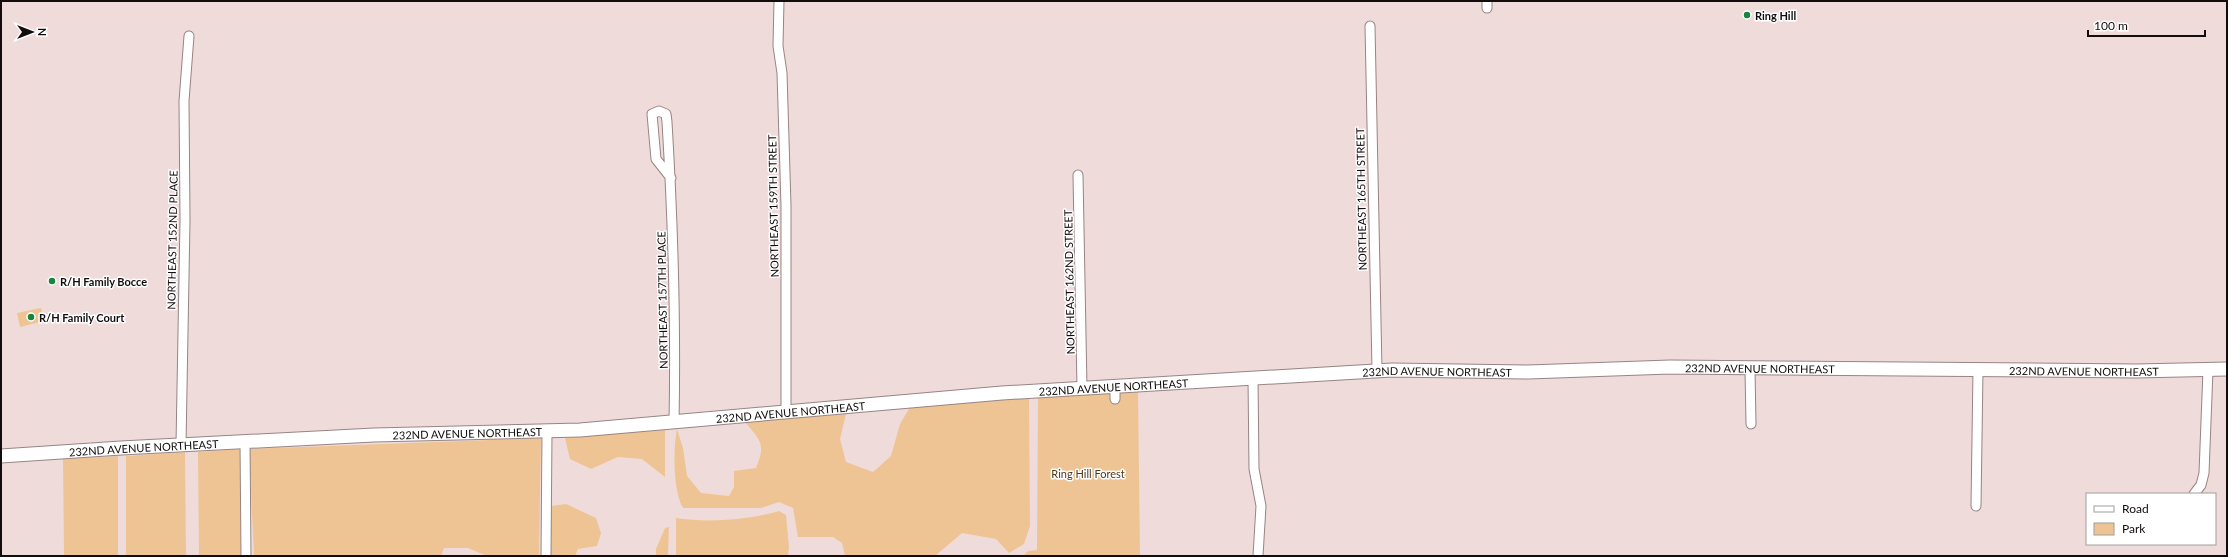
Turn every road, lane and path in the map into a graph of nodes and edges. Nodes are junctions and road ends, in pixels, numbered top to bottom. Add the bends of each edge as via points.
1 (779, 1) edge
2 (1370, 26) dead end
3 (189, 36) dead end
4 (1078, 175) dead end
5 (670, 178) junction
6 (2227, 369) edge
7 (1376, 370) junction
8 (1750, 370) junction
9 (1978, 370) junction
10 (2208, 370) junction
11 (1253, 378) junction
12 (1082, 388) junction
13 (786, 411) junction
14 (674, 423) junction
15 (1751, 424) dead end
16 (547, 432) junction
17 (244, 441) junction
18 (181, 445) junction
19 (1, 456) edge
20 (2195, 493) edge
21 (1976, 506) dead end
22 (246, 556) edge
23 (546, 556) edge
24 (1258, 556) edge

1 - 13 street, NORTHEAST 159TH STREET via 778,46 782,74 786,206
2 - 7 street, NORTHEAST 165TH STREET
3 - 18 street, NORTHEAST 152ND PLACE via 184,101 185,220
4 - 12 street, NORTHEAST 162ND STREET
5 - 5 street, NORTHEAST 157TH PLACE via 666,114 659,111 652,114 656,160
5 - 14 street, NORTHEAST 157TH PLACE via 676,339
6 - 10 street, 232ND AVENUE NORTHEAST
7 - 8 street, 232ND AVENUE NORTHEAST
7 - 11 street, 232ND AVENUE NORTHEAST
8 - 9 street, 232ND AVENUE NORTHEAST
8 - 15 street
9 - 10 street, 232ND AVENUE NORTHEAST
9 - 21 street
10 - 20 street via 2204,473 2201,485
11 - 12 street, 232ND AVENUE NORTHEAST via 1115,393
11 - 24 street via 1254,469 1262,506
12 - 13 street, 232ND AVENUE NORTHEAST
13 - 14 street, 232ND AVENUE NORTHEAST
14 - 16 street, 232ND AVENUE NORTHEAST
16 - 17 street, 232ND AVENUE NORTHEAST via 434,433
16 - 23 street
17 - 18 street, 232ND AVENUE NORTHEAST
17 - 22 street
18 - 19 street, 232ND AVENUE NORTHEAST

